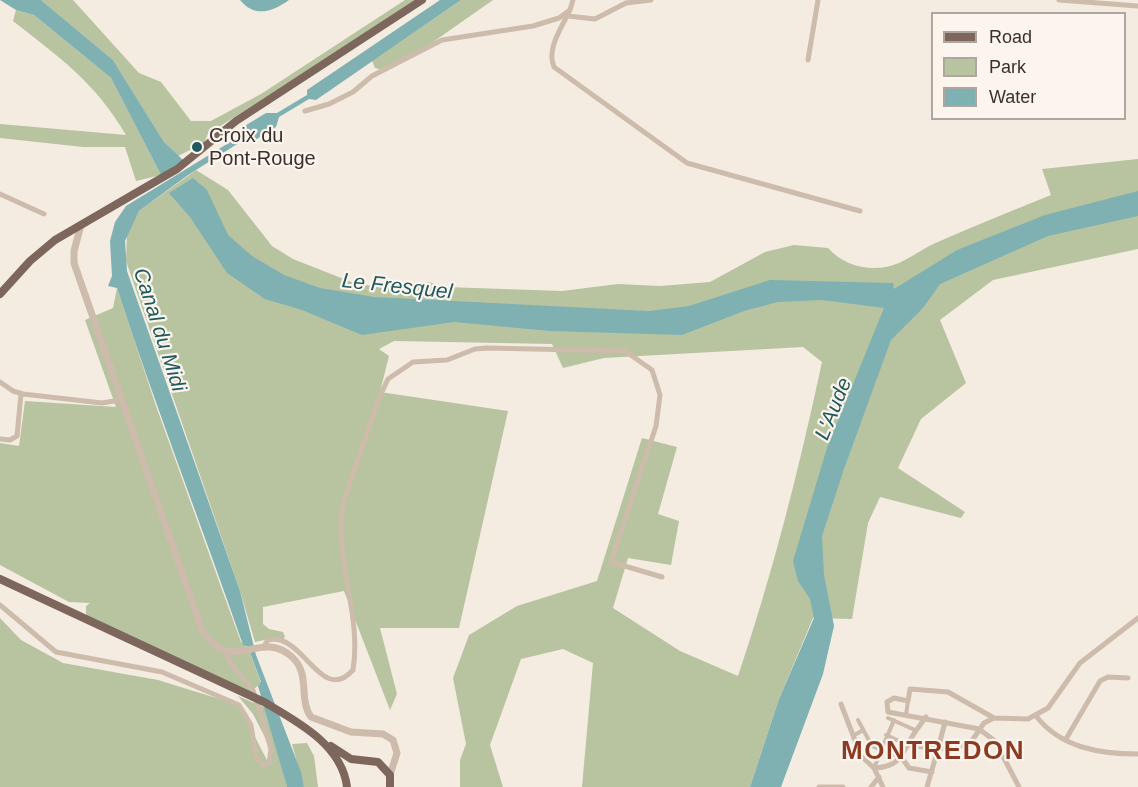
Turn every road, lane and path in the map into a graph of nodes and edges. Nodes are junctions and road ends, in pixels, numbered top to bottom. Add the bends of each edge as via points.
1 (422, 0) edge
2 (573, 0) edge
3 (651, 0) edge
4 (818, 0) edge
5 (1059, 0) edge
6 (1138, 6) edge
7 (569, 13) junction
8 (808, 60) dead end
9 (305, 111) dead end
10 (0, 194) edge
11 (860, 211) dead end
12 (44, 214) dead end
13 (83, 223) junction
14 (0, 294) edge
15 (0, 382) edge
16 (21, 394) junction
17 (120, 400) junction
18 (0, 439) edge
19 (662, 576) dead end
20 (0, 579) edge
21 (0, 604) edge
22 (1138, 618) edge
23 (261, 646) junction
24 (229, 652) junction
25 (1128, 678) dead end
26 (908, 700) junction
27 (841, 704) dead end
28 (888, 715) junction
29 (904, 715) junction
30 (1036, 716) junction
31 (926, 717) junction
32 (994, 718) junction
33 (858, 720) dead end
34 (894, 720) junction
35 (945, 722) junction
36 (899, 723) junction
37 (979, 729) junction
38 (864, 730) junction
39 (915, 730) junction
40 (886, 735) junction
41 (315, 736) junction
42 (853, 736) junction
43 (1066, 739) junction
44 (396, 745) junction
45 (908, 745) junction
46 (881, 750) junction
47 (938, 750) junction
48 (1138, 754) edge
49 (902, 758) junction
50 (360, 762) junction
51 (378, 762) junction
52 (874, 768) junction
53 (932, 772) junction
54 (390, 775) junction
55 (347, 777) junction
56 (879, 777) junction
57 (347, 787) edge
58 (390, 787) edge
59 (819, 787) edge
60 (843, 787) edge
61 (871, 787) edge
62 (883, 787) edge
63 (927, 787) edge
64 (1019, 787) edge

1 - 13 main road via 236,121 186,163
2 - 7 street
3 - 7 street via 626,3 595,19
4 - 8 street
5 - 6 street
7 - 9 street via 533,26 442,40 372,76 353,92
7 - 11 street via 552,48 554,67 687,163
10 - 12 street
13 - 14 main road via 46,247
13 - 17 street via 74,251 75,263
15 - 16 street
16 - 17 street via 102,402
16 - 18 street via 16,436
17 - 24 street via 202,630 215,645
19 - 23 street via 611,562 656,426 660,395 652,370 625,351 476,349 447,360 413,362 388,379 379,398 340,521 339,539 354,627 353,670 340,680 330,680 287,643 274,638
20 - 41 main road via 247,695
21 - 24 street via 56,652 162,672 239,705 251,724 256,758 263,765 269,764 271,749 253,690 228,660
22 - 30 street via 1080,663 1057,699
23 - 24 street
23 - 44 street via 280,649 298,664 304,674 311,717 351,732 389,736
25 - 43 street via 1108,677 1100,681
26 - 28 street via 890,699
26 - 29 street
26 - 32 street via 910,689 948,692
27 - 42 street
28 - 29 street
28 - 34 street
29 - 31 street
29 - 36 street
30 - 32 street via 1016,720
30 - 43 street via 1046,728
31 - 35 street
31 - 39 street
32 - 37 street
33 - 38 street
34 - 36 street
34 - 40 street
35 - 37 street
35 - 47 street
36 - 39 street
37 - 47 street via 969,745
37 - 64 street via 995,741
38 - 42 street
38 - 46 street via 872,746
39 - 45 street
40 - 45 street
40 - 46 street
41 - 50 main road
41 - 55 main road via 332,752
42 - 52 street via 861,756
43 - 48 street via 1088,751
44 - 51 street via 392,759
44 - 54 street
45 - 47 street
45 - 49 street
46 - 49 street
46 - 52 street
47 - 53 street
49 - 52 street via 896,764
49 - 53 street via 909,768
50 - 51 main road
50 - 55 main road
51 - 54 main road
52 - 56 street
53 - 63 street
54 - 58 main road
55 - 57 main road
56 - 61 street
56 - 62 street
59 - 60 street

